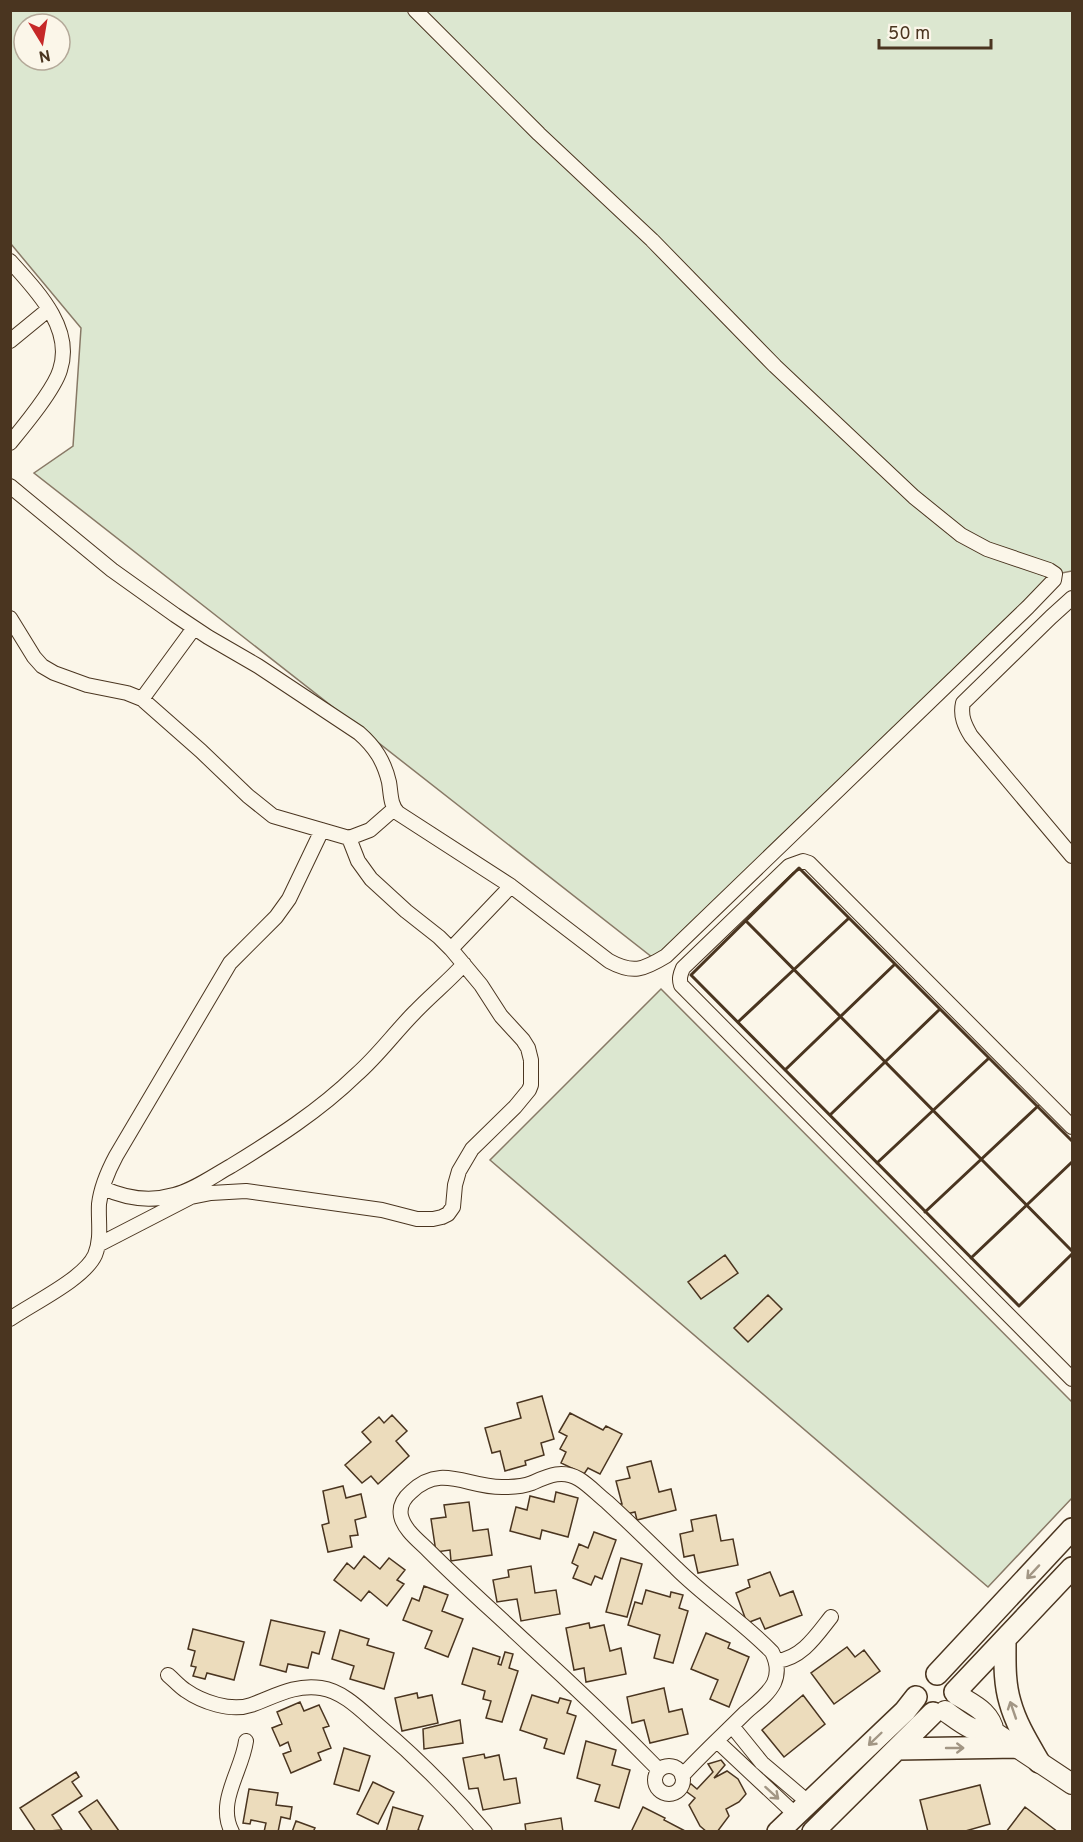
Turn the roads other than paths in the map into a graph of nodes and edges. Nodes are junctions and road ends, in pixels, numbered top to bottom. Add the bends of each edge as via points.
1 (415, 10) edge
2 (10, 261) edge
3 (49, 309) junction
4 (10, 341) edge
5 (10, 443) edge
6 (10, 486) edge
7 (1072, 598) edge
8 (10, 618) edge
9 (194, 628) junction
10 (142, 699) junction
11 (394, 809) junction
12 (321, 830) junction
13 (349, 838) junction
14 (1072, 856) edge
15 (511, 886) junction
16 (451, 949) junction
17 (464, 964) junction
18 (1072, 1127) edge
19 (103, 1188) junction
20 (98, 1245) junction
21 (10, 1319) edge
22 (1072, 1379) edge
23 (1072, 1530) edge
24 (1072, 1568) edge
25 (831, 1617) dead end
26 (1005, 1641) junction
27 (777, 1661) junction
28 (937, 1674) junction
29 (168, 1675) dead end
30 (916, 1697) junction
31 (947, 1702) junction
32 (732, 1726) junction
33 (246, 1741) dead end
34 (717, 1741) junction
35 (1018, 1748) junction
36 (897, 1749) junction
37 (1039, 1762) junction
38 (658, 1770) junction
39 (682, 1776) junction
40 (1072, 1784) edge
41 (802, 1808) junction
42 (231, 1832) edge
43 (485, 1832) edge
44 (778, 1832) edge
45 (813, 1832) edge

1 - 15 street via 652,240 775,366 914,497 962,535 987,549 1055,574 1054,580 1028,607 740,886 666,956 649,967 623,968 609,961
2 - 3 street
3 - 4 street
3 - 5 street via 63,348 60,372
6 - 9 street via 112,570
7 - 14 street via 961,707 971,736
8 - 10 street via 42,666 87,685
9 - 10 street
9 - 11 street via 369,741 386,770
10 - 12 street via 265,810 283,820
11 - 13 street via 370,830
11 - 15 street
12 - 13 street
12 - 19 street via 289,899 230,963 217,984 116,1156
13 - 16 street via 371,879
15 - 16 street
16 - 17 street
17 - 19 street via 344,1087 286,1132 177,1195 128,1197
17 - 20 street via 528,1048 532,1079 522,1099 466,1158 448,1214 417,1219 382,1210 232,1191 184,1200
18 - 22 street via 809,863 789,866 682,968 681,985
19 - 20 street
20 - 21 street via 94,1257 81,1272
23 -> 28 main road
24 - 26 main road
25 - 27 street via 804,1649 794,1657
26 - 31 main road
37 -> 26 main road via 1010,1702
27 - 32 street via 774,1683
27 - 38 street via 764,1644 574,1476 557,1473 504,1487 441,1477 413,1490 400,1512 413,1535
28 - 30 main road via 918,1684
28 - 31 main road via 952,1683
29 - 43 street via 186,1691 224,1707 247,1707 293,1689 322,1688 346,1698 419,1760
30 - 31 main road via 922,1708
30 -> 41 main road
31 - 35 street via 973,1730 994,1732
31 - 36 main road
32 - 34 street
32 - 41 street
33 - 42 street via 226,1807
34 - 39 street
34 -> 41 street
36 -> 35 main road
35 - 37 street
36 - 45 main road
37 - 40 street
38 - 39 street via 670,1766
38 - 39 street via 655,1783 663,1793 676,1792 682,1785
41 - 44 main road

